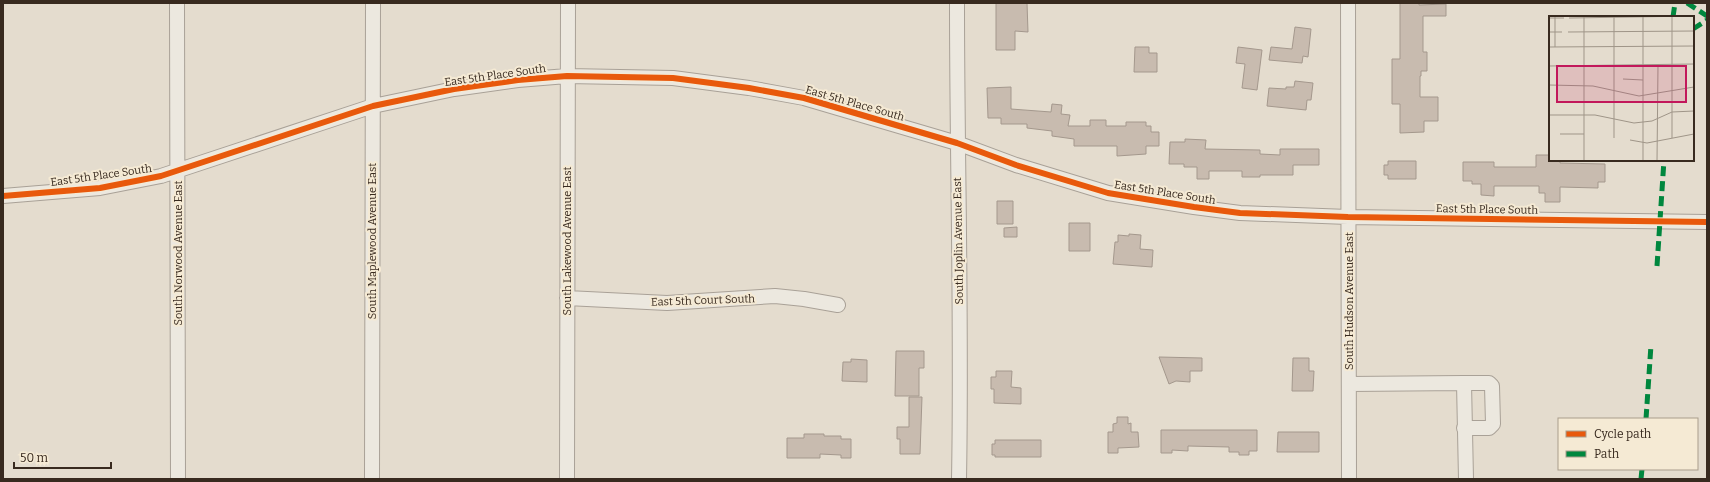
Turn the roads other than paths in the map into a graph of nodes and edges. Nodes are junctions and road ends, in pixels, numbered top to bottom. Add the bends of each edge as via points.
1 (177, 3) edge
2 (373, 3) edge
3 (568, 3) edge
4 (957, 3) edge
5 (1348, 3) edge
6 (567, 76) junction
7 (373, 106) junction
8 (957, 143) junction
9 (178, 170) junction
10 (3, 196) edge
11 (1348, 217) junction
12 (1707, 222) edge
13 (567, 298) junction
14 (838, 305) dead end
15 (1464, 383) junction
16 (1349, 384) junction
17 (1464, 428) junction
18 (178, 479) edge
19 (372, 479) edge
20 (567, 479) edge
21 (959, 479) edge
22 (1349, 479) edge
23 (1466, 479) edge

1 - 9 street, South Norwood Avenue East
2 - 7 street, South Maplewood Avenue East
3 - 6 street, South Lakewood Avenue East
4 - 8 street, South Joplin Avenue East
5 - 11 street, South Hudson Avenue East
6 - 7 street, East 5th Place South via 468,87
6 - 8 street, East 5th Place South via 673,78 756,89 804,98
6 - 13 street, South Lakewood Avenue East
7 - 9 street, East 5th Place South
7 - 19 street, South Maplewood Avenue East
8 - 11 street, East 5th Place South via 1016,165 1108,193 1240,213
8 - 21 street, South Joplin Avenue East
9 - 10 street, East 5th Place South via 141,181 100,188
9 - 18 street, South Norwood Avenue East
11 - 12 street, East 5th Place South
11 - 16 street, South Hudson Avenue East
13 - 14 street, East 5th Court South via 667,303 775,296
13 - 20 street, South Lakewood Avenue East
15 - 16 street
15 - 17 street
15 - 17 street via 1489,383 1492,386 1493,424 1489,428
16 - 22 street, South Hudson Avenue East
17 - 23 street

